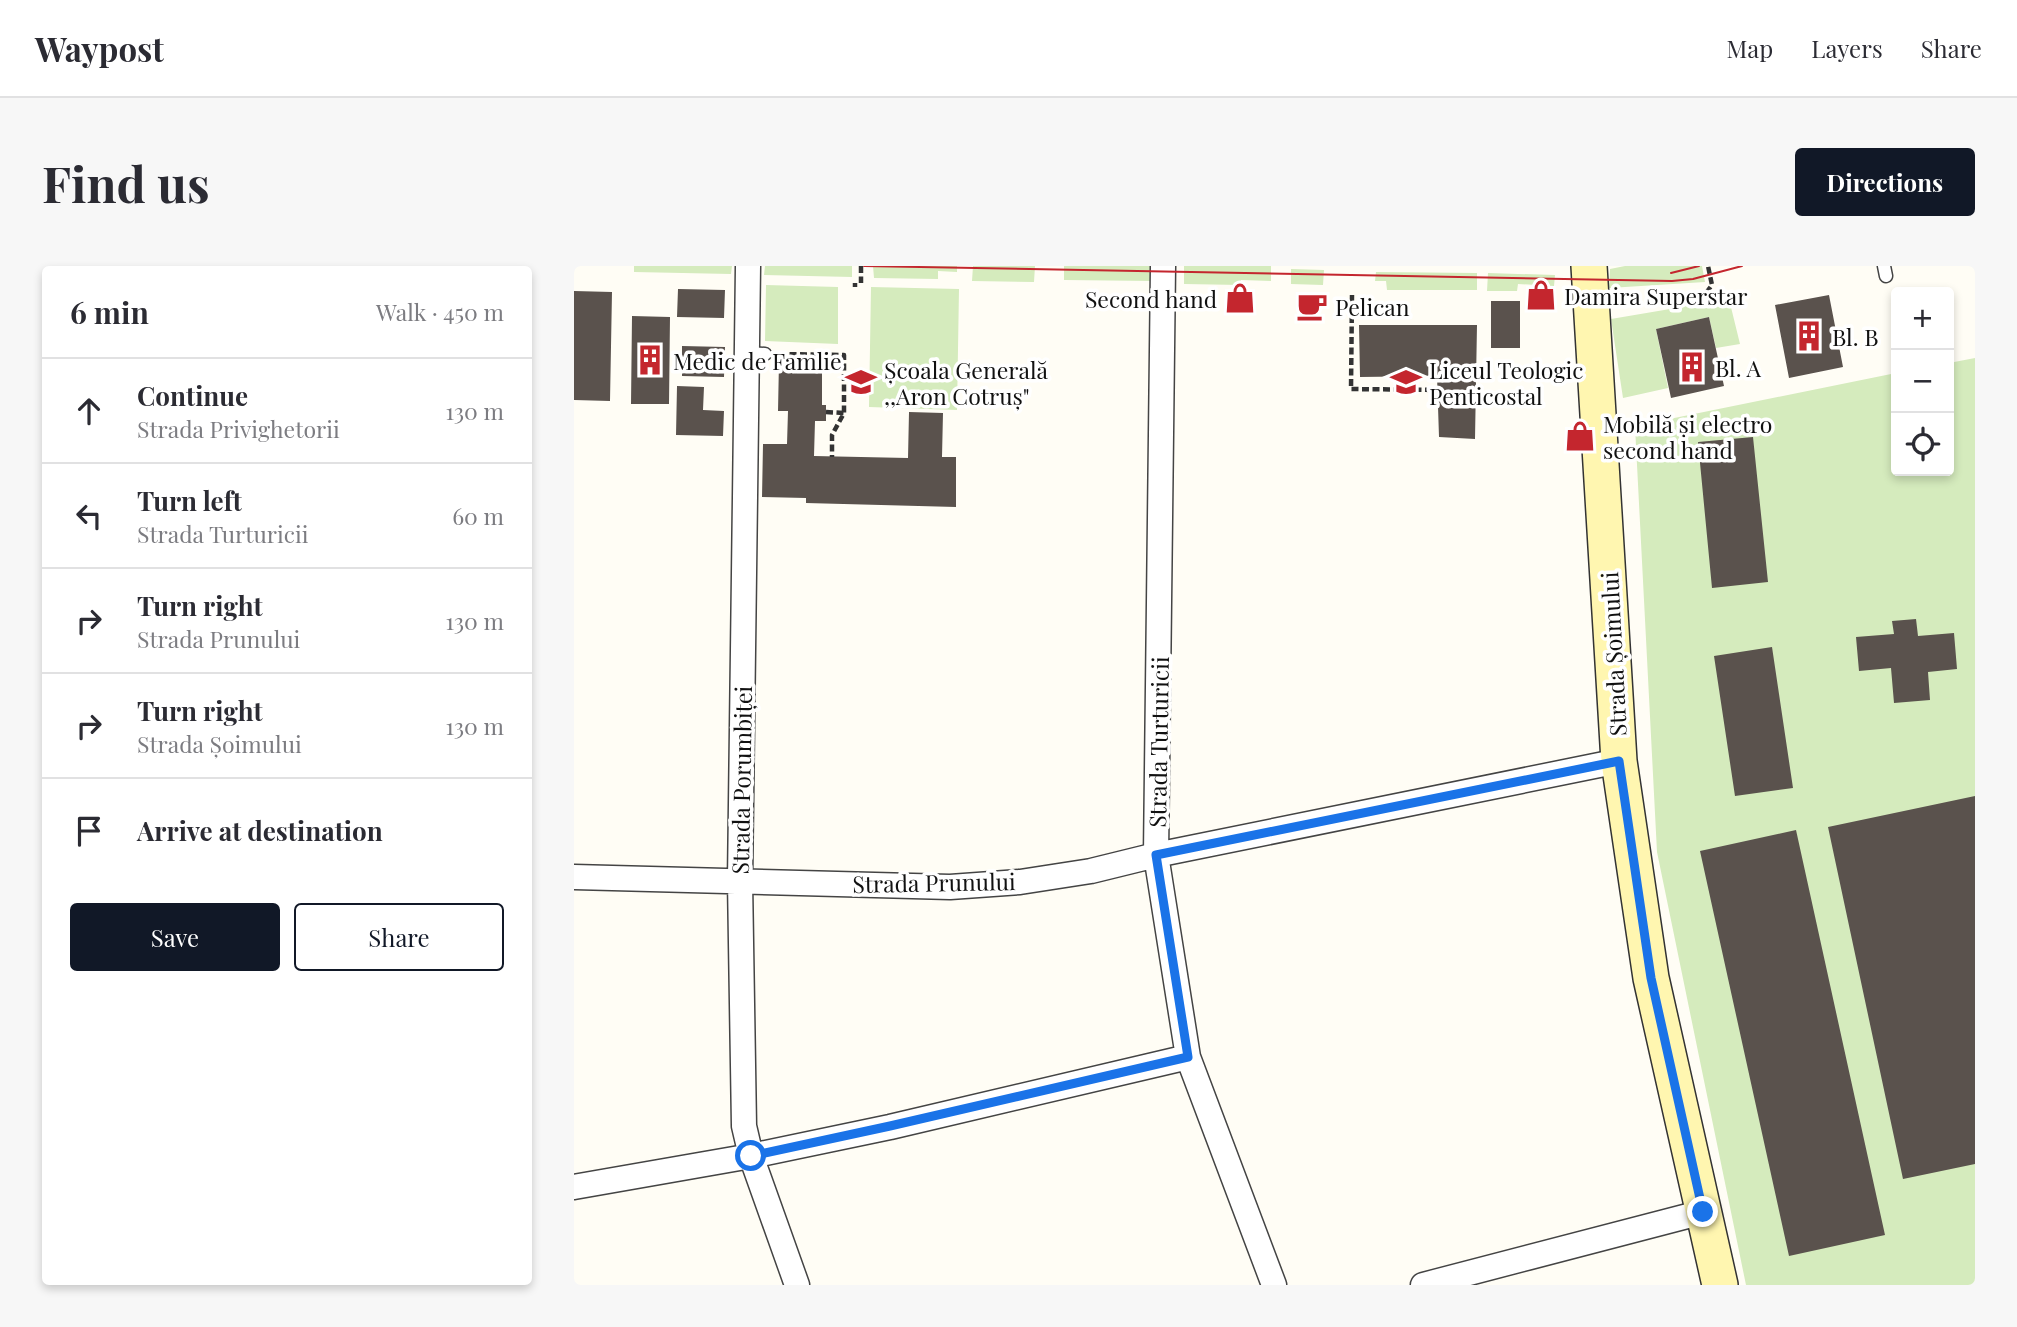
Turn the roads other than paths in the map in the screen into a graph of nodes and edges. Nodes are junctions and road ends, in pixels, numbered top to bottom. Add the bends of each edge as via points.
1 (748, 266) edge
2 (1163, 266) edge
3 (1589, 266) edge
4 (1619, 761) junction
5 (1156, 855) junction
6 (574, 877) edge
7 (740, 881) junction
8 (1188, 1057) junction
9 (751, 1156) junction
10 (574, 1187) edge
11 (1703, 1212) junction
12 (797, 1285) edge
13 (1274, 1285) edge
14 (1423, 1285) edge
15 (1720, 1285) edge

1 - 7 street, Strada Porumbiței via 755,354
2 - 5 street, Strada Turturicii
3 - 4 street, Strada Șoimului
4 - 5 street, Strada Prunului
4 - 11 street, Strada Șoimului via 1651,978
5 - 7 street, Strada Prunului via 1091,871 950,887
5 - 8 street, Strada Turturicii
6 - 7 street, Strada Prunului
7 - 9 street, Strada Porumbiței via 744,1126
8 - 9 street
8 - 13 street, Strada Turturicii
9 - 10 street
9 - 12 street, Strada Porumbiței
11 - 14 street
11 - 15 street, Strada Șoimului

